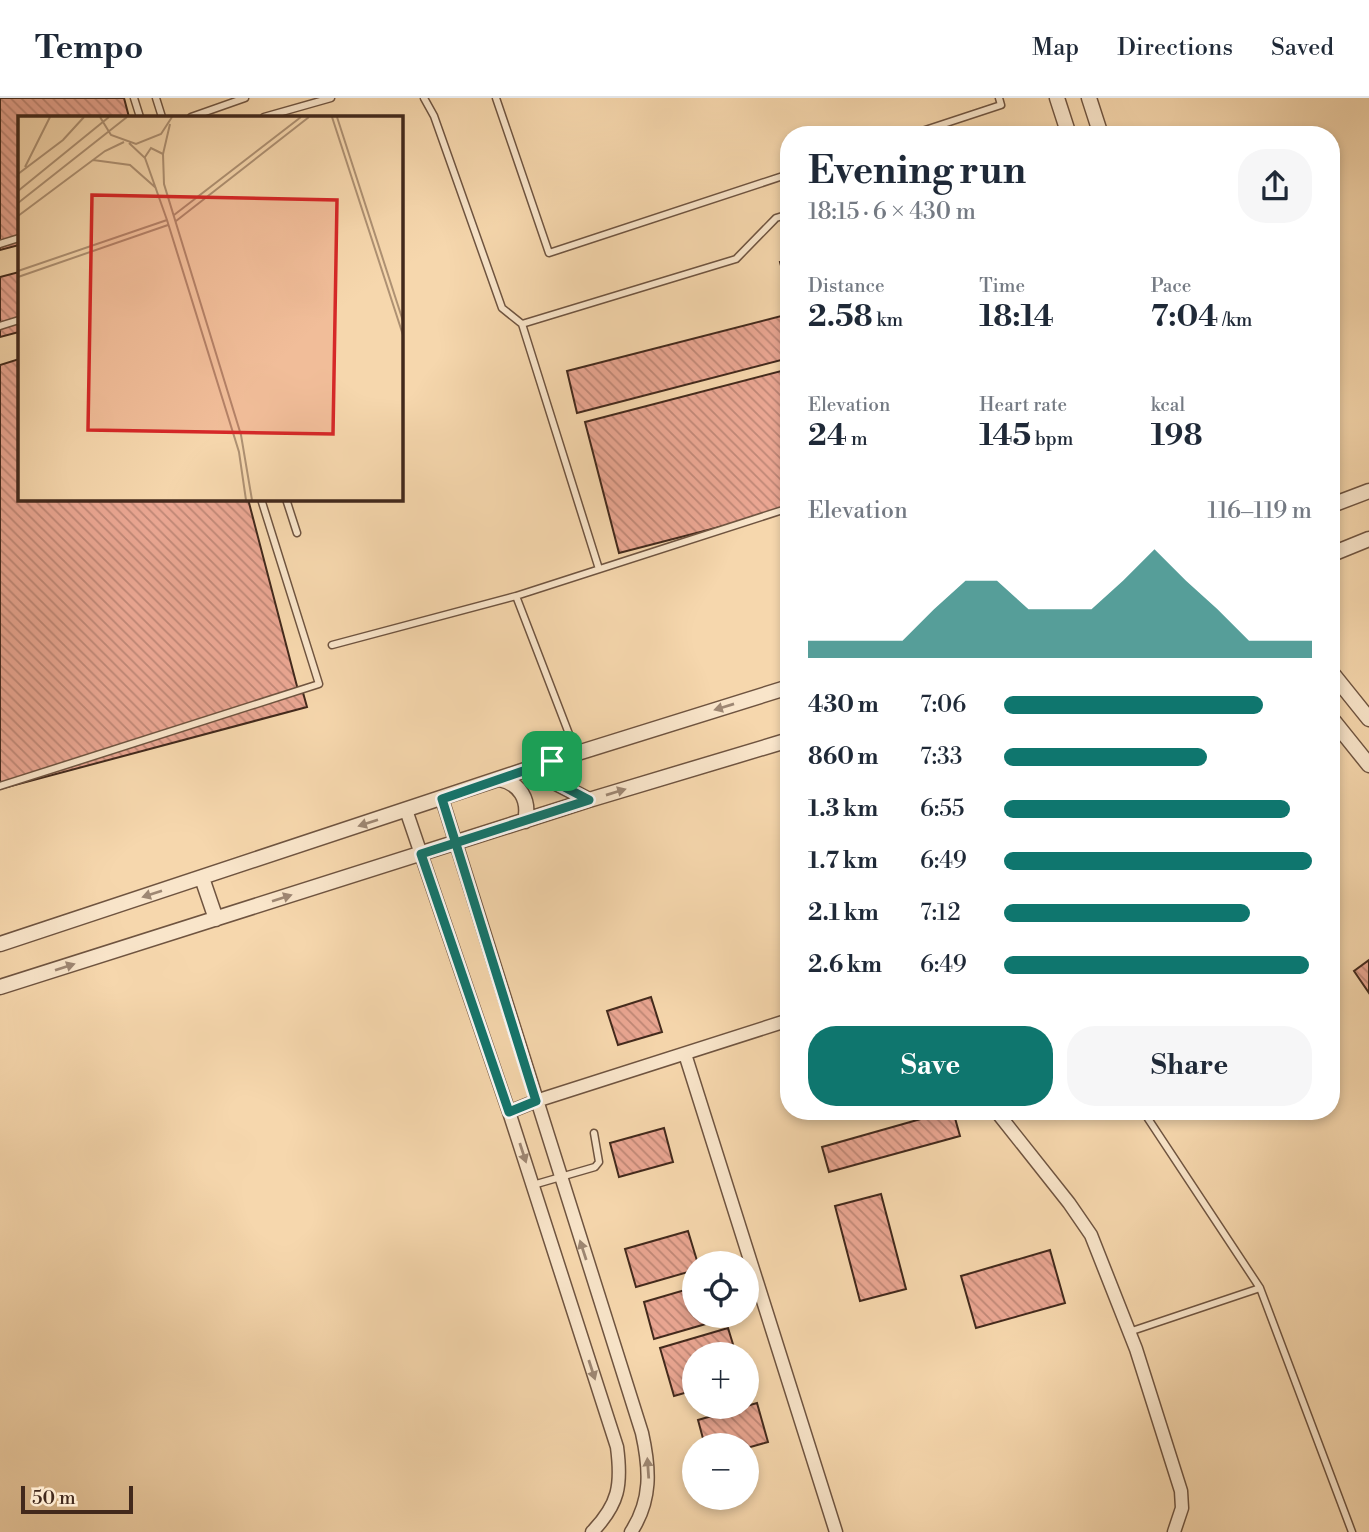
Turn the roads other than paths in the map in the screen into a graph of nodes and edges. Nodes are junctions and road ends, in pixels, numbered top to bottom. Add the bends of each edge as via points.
1 (134, 98) edge
2 (156, 98) edge
3 (245, 98) edge
4 (331, 98) edge
5 (424, 98) edge
6 (496, 98) edge
7 (999, 98) edge
8 (1057, 98) edge
9 (1088, 98) edge
10 (141, 116) edge
11 (162, 116) edge
12 (194, 116) edge
13 (268, 116) edge
14 (937, 126) edge
15 (1066, 126) edge
16 (1098, 126) edge
17 (780, 177) edge
18 (780, 217) edge
19 (18, 238) edge
20 (0, 244) edge
21 (18, 320) edge
22 (522, 324) junction
23 (0, 326) edge
24 (1369, 491) edge
25 (261, 500) edge
26 (286, 500) edge
27 (1340, 502) edge
28 (780, 511) edge
29 (297, 533) dead end
30 (1369, 539) edge
31 (1340, 551) edge
32 (599, 569) junction
33 (516, 596) junction
34 (332, 645) dead end
35 (1340, 683) edge
36 (780, 690) edge
37 (1369, 719) edge
38 (1340, 729) edge
39 (780, 743) edge
40 (577, 753) junction
41 (552, 761) junction
42 (1369, 765) edge
43 (499, 779) junction
44 (0, 786) edge
45 (442, 799) junction
46 (589, 800) junction
47 (407, 810) junction
48 (525, 821) junction
49 (455, 843) junction
50 (421, 854) junction
51 (202, 878) junction
52 (216, 919) junction
53 (0, 944) edge
54 (0, 987) edge
55 (780, 1023) edge
56 (685, 1054) junction
57 (536, 1101) junction
58 (509, 1112) junction
59 (1003, 1120) edge
60 (1149, 1120) edge
61 (594, 1133) dead end
62 (560, 1178) junction
63 (533, 1185) junction
64 (1260, 1288) junction
65 (1129, 1332) junction
66 (592, 1532) edge
67 (631, 1532) edge
68 (836, 1532) edge
69 (1174, 1532) edge
70 (1352, 1532) edge

1 - 10 lane
2 - 11 lane
3 - 12 lane
4 - 13 lane
5 - 22 lane via 502,308
6 - 17 lane via 549,253
7 - 14 lane via 1001,105
8 - 15 street
9 - 16 street
18 - 22 lane via 736,259
19 - 20 lane
21 - 23 lane
22 - 32 lane
24 - 27 street
25 - 44 lane via 319,684
26 - 29 lane
28 - 32 lane
30 - 31 street
32 - 33 lane
33 - 34 lane
33 - 40 lane
35 - 37 street
36 -> 40 street
38 - 42 street
46 -> 39 street
40 - 41 street
41 - 43 street
41 - 46 street via 549,772 555,782
43 - 45 street
43 - 48 street via 520,790 527,805
45 - 47 street
45 - 49 street
46 - 48 street
47 - 50 street
47 -> 51 street
48 - 49 street
49 - 50 street
49 - 57 street
52 -> 50 street
50 - 58 street
51 - 52 street
51 -> 53 street
54 -> 52 street
55 - 56 street
56 - 57 street
56 - 68 street
57 - 58 street
57 - 62 street
58 -> 63 street
59 - 65 street via 1091,1236
60 - 64 lane
61 - 62 lane via 599,1162
62 - 63 lane
67 -> 62 street via 648,1491 649,1466
63 -> 66 street via 617,1447 621,1474 617,1494
64 - 65 lane
64 - 70 lane
65 - 69 street via 1181,1491 1182,1508

